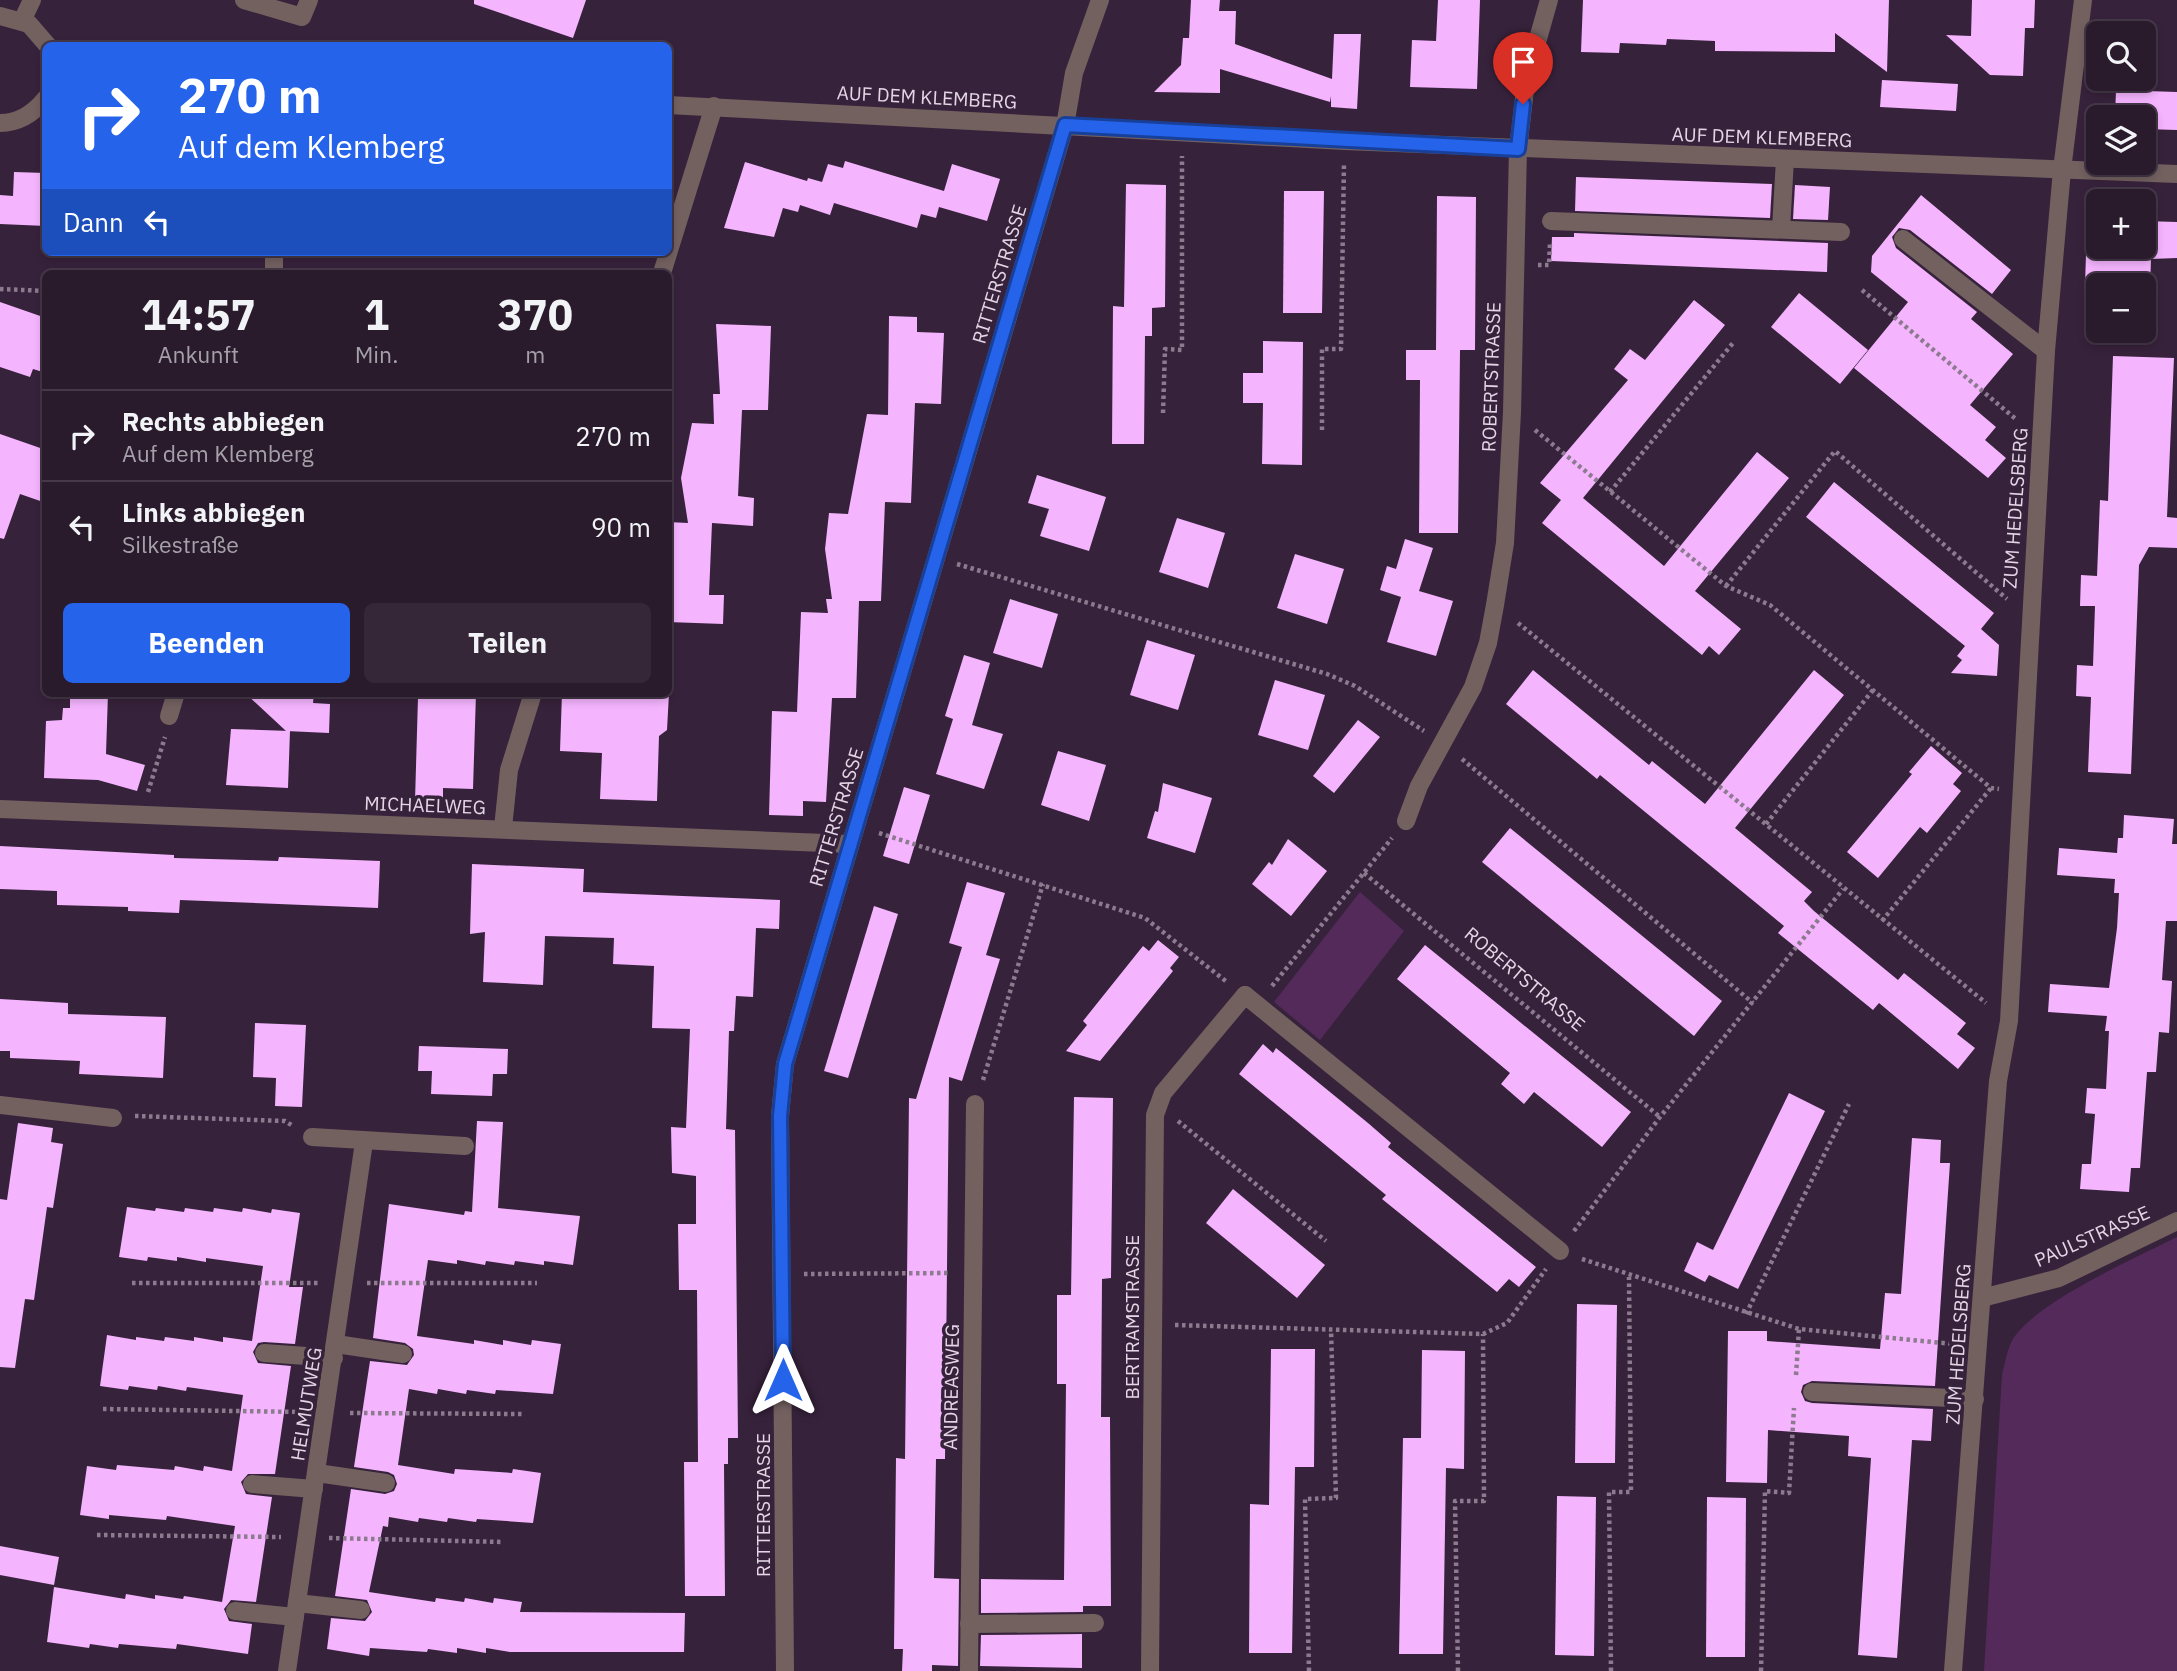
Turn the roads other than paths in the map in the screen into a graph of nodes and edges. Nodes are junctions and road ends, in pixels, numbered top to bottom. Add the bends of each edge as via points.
1 (32, 0) edge
2 (244, 0) edge
3 (309, 0) edge
4 (1100, 0) edge
5 (1549, 0) edge
6 (2083, 0) edge
7 (0, 16) edge
8 (22, 21) junction
9 (46, 42) edge
10 (42, 102) edge
11 (672, 105) edge
12 (714, 106) junction
13 (0, 124) edge
14 (1065, 125) junction
15 (1518, 149) junction
16 (1785, 159) junction
17 (2062, 170) junction
18 (2177, 174) edge
19 (1551, 221) dead end
20 (1781, 229) junction
21 (1841, 232) dead end
22 (1903, 239) dead end
23 (672, 244) edge
24 (2046, 351) junction
25 (175, 697) edge
26 (532, 697) edge
27 (169, 716) road end
28 (0, 809) edge
29 (1406, 821) road end
30 (503, 828) junction
31 (849, 845) junction
32 (0, 1104) edge
33 (975, 1104) road end
34 (113, 1118) road end
35 (312, 1137) road end
36 (364, 1142) junction
37 (464, 1146) dead end
38 (2177, 1221) edge
39 (1560, 1251) road end
40 (1982, 1297) junction
41 (335, 1351) junction
42 (264, 1353) dead end
43 (403, 1354) dead end
44 (1801, 1391) road end
45 (1975, 1399) junction
46 (315, 1481) junction
47 (386, 1483) dead end
48 (252, 1484) dead end
49 (296, 1610) junction
50 (361, 1610) dead end
51 (234, 1611) dead end
52 (1095, 1623) dead end
53 (969, 1624) junction
54 (286, 1671) edge
55 (785, 1671) edge
56 (969, 1671) edge
57 (1150, 1671) edge
58 (1953, 1671) edge

1 - 8 street
2 - 3 street via 302,16
4 - 14 street, RITTERSTRASSE via 1074,73
5 - 15 street, ROBERTSTRASSE via 1526,81
6 - 17 street, ZUM HEDELSBERG
7 - 8 street
8 - 9 street
10 - 13 street via 20,120
11 - 12 street, AUF DEM KLEMBERG
12 - 14 street, AUF DEM KLEMBERG
12 - 23 street
14 - 15 street, AUF DEM KLEMBERG
14 - 31 street, RITTERSTRASSE
15 - 16 street, AUF DEM KLEMBERG
15 - 29 street, ROBERTSTRASSE via 1512,412 1505,543 1495,605 1473,687 1419,786
16 - 17 street, AUF DEM KLEMBERG
16 - 20 street
17 - 18 street, AUF DEM KLEMBERG
17 - 24 street, ZUM HEDELSBERG
19 - 20 street
20 - 21 street
22 - 24 street
24 - 40 street, ZUM HEDELSBERG via 2009,1021 1998,1081
25 - 27 street
26 - 30 street via 509,770
28 - 30 street, MICHAELWEG
30 - 31 street, MICHAELWEG
31 - 55 street, RITTERSTRASSE via 785,1064 780,1116
32 - 34 street
33 - 53 street, ANDREASWEG
35 - 36 street
36 - 37 street
36 - 41 street, HELMUTWEG
38 - 40 street, PAULSTRASSE via 2059,1278
39 - 57 street, BERTRAMSTRASSE via 1251,1000 1163,1093 1155,1115
40 - 45 street, ZUM HEDELSBERG
41 - 42 street
41 - 43 street
41 - 46 street, HELMUTWEG
44 - 45 street
45 - 58 street, ZUM HEDELSBERG
46 - 47 street
46 - 48 street
46 - 49 street, HELMUTWEG
49 - 50 street
49 - 51 street
49 - 54 street, HELMUTWEG
52 - 53 street
53 - 56 street, ANDREASWEG

